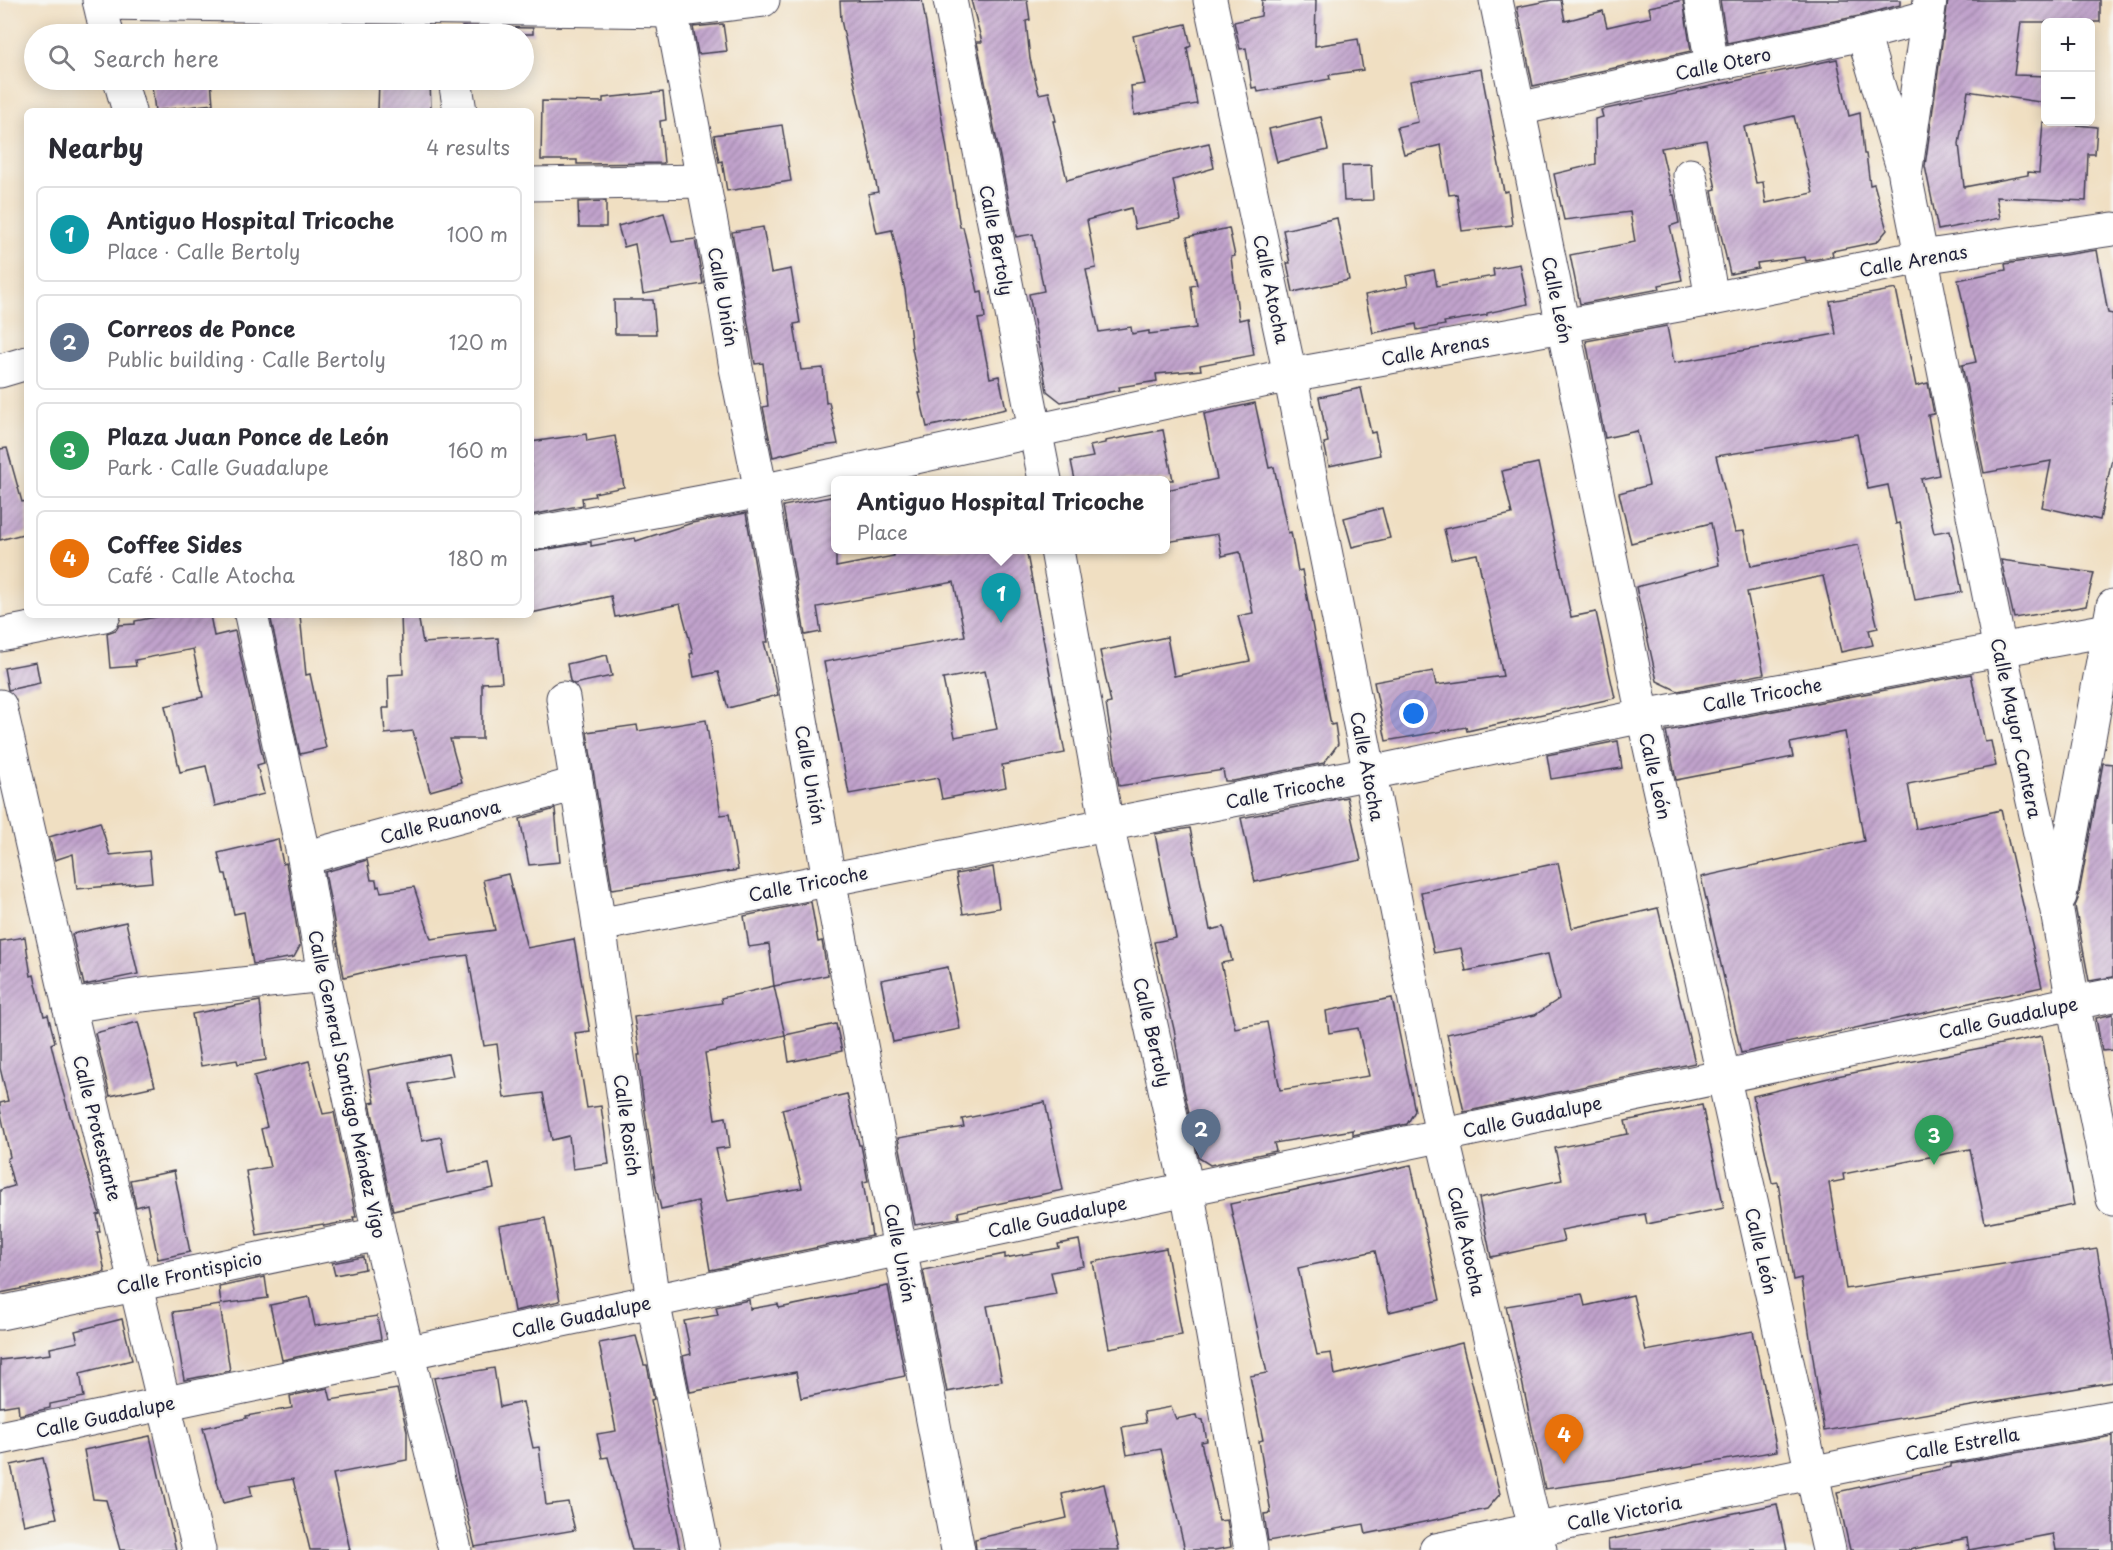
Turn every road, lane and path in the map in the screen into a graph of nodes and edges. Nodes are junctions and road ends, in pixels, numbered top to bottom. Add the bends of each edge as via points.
1 (763, 0) edge
2 (950, 0) edge
3 (1210, 0) edge
4 (1496, 0) edge
5 (1701, 0) edge
6 (99, 2) edge
7 (405, 4) edge
8 (670, 6) edge
9 (1929, 8) edge
10 (447, 22) edge
11 (104, 24) edge
12 (1863, 34) junction
13 (1712, 65) junction
14 (123, 90) edge
15 (457, 90) edge
16 (128, 108) edge
17 (460, 108) edge
18 (1519, 109) junction
19 (1690, 175) dead end
20 (1905, 176) junction
21 (703, 181) junction
22 (534, 184) edge
23 (2113, 230) edge
24 (1921, 257) junction
25 (1712, 299) junction
26 (1563, 325) junction
27 (24, 364) edge
28 (0, 371) edge
29 (1290, 375) junction
30 (1036, 432) junction
31 (1044, 476) edge
32 (761, 491) junction
33 (534, 533) edge
34 (1058, 554) edge
35 (88, 618) edge
36 (252, 618) edge
37 (2111, 622) edge
38 (0, 635) edge
39 (2000, 650) junction
40 (563, 698) dead end
41 (0, 706) edge
42 (1642, 716) junction
43 (1370, 773) junction
44 (576, 783) junction
45 (1107, 825) junction
46 (304, 858) junction
47 (830, 879) junction
48 (2057, 911) junction
49 (599, 925) junction
50 (324, 975) junction
51 (2113, 995) edge
52 (2073, 1003) junction
53 (69, 1006) junction
54 (1723, 1076) junction
55 (1442, 1135) junction
56 (1187, 1189) junction
57 (2113, 1199) edge
58 (379, 1234) junction
59 (900, 1249) junction
60 (136, 1283) junction
61 (653, 1301) junction
62 (0, 1313) edge
63 (407, 1353) junction
64 (164, 1404) junction
65 (2113, 1417) edge
66 (0, 1438) edge
67 (1812, 1474) junction
68 (1538, 1540) edge
69 (199, 1550) edge
70 (455, 1550) edge
71 (703, 1550) edge
72 (958, 1550) edge
73 (1251, 1550) edge
74 (1436, 1550) edge
75 (1829, 1550) edge

1 - 8 street
2 - 30 street, Calle Bertoly
3 - 29 street, Calle Atocha
4 - 18 street, Calle León
5 - 13 street
6 - 7 street
6 - 11 street
7 - 10 street
8 - 10 street
8 - 21 street, Calle Unión
9 - 12 street, Calle Otero
9 - 20 street
12 - 13 street, Calle Otero
12 - 20 street
13 - 18 street, Calle Otero
14 - 16 street
15 - 17 street
18 - 26 street, Calle León
19 - 25 street
20 - 24 street, Calle Mayor Cantera
21 - 22 street
21 - 32 street, Calle Unión
23 - 24 street, Calle Arenas
24 - 25 street, Calle Arenas
24 - 39 street, Calle Mayor Cantera
25 - 26 street, Calle Arenas
26 - 29 street, Calle Arenas
26 - 42 street, Calle León
27 - 28 street
29 - 30 street, Calle Arenas
29 - 43 street, Calle Atocha
30 - 31 street, Calle Bertoly
30 - 32 street, Calle Arenas
32 - 33 street, Calle Arenas
32 - 47 street, Calle Unión
34 - 45 street, Calle Bertoly
35 - 38 street
36 - 46 street, Calle General Santiago Méndez Vigo
37 - 39 street, Calle Tricoche
37 - 48 street
39 - 42 street, Calle Tricoche
39 - 48 street, Calle Mayor Cantera
40 - 44 street, Calle Rosich
41 - 53 street, Calle Protestante
42 - 43 street, Calle Tricoche
42 - 54 street, Calle León
43 - 45 street, Calle Tricoche
43 - 55 street, Calle Atocha
44 - 46 street, Calle Ruanova
44 - 49 street, Calle Rosich
45 - 47 street, Calle Tricoche
45 - 56 street, Calle Bertoly
46 - 50 street, Calle General Santiago Méndez Vigo
47 - 49 street, Calle Tricoche
47 - 59 street, Calle Unión
48 - 52 street, Calle Mayor Cantera
49 - 61 street, Calle Rosich
50 - 53 street
50 - 58 street, Calle General Santiago Méndez Vigo
51 - 52 street, Calle Guadalupe
52 - 54 street, Calle Guadalupe
52 - 57 street, Calle Mayor Cantera
53 - 60 street, Calle Protestante
54 - 55 street, Calle Guadalupe
54 - 67 street, Calle León
55 - 56 street, Calle Guadalupe
55 - 68 street, Calle Atocha
56 - 59 street, Calle Guadalupe
56 - 73 street, Calle Bertoly
58 - 60 street, Calle Frontispicio
58 - 63 street, Calle General Santiago Méndez Vigo
59 - 61 street, Calle Guadalupe
59 - 72 street, Calle Unión
60 - 62 street, Calle Frontispicio
60 - 64 street, Calle Protestante
61 - 63 street, Calle Guadalupe
61 - 71 street, Calle Rosich
63 - 64 street, Calle Guadalupe
63 - 70 street, Calle General Santiago Méndez Vigo
64 - 66 street, Calle Guadalupe
64 - 69 street, Calle Protestante
65 - 67 street, Calle Estrella
67 - 68 street, Calle Victoria
67 - 75 street, Calle León
68 - 74 street, Calle Victoria

